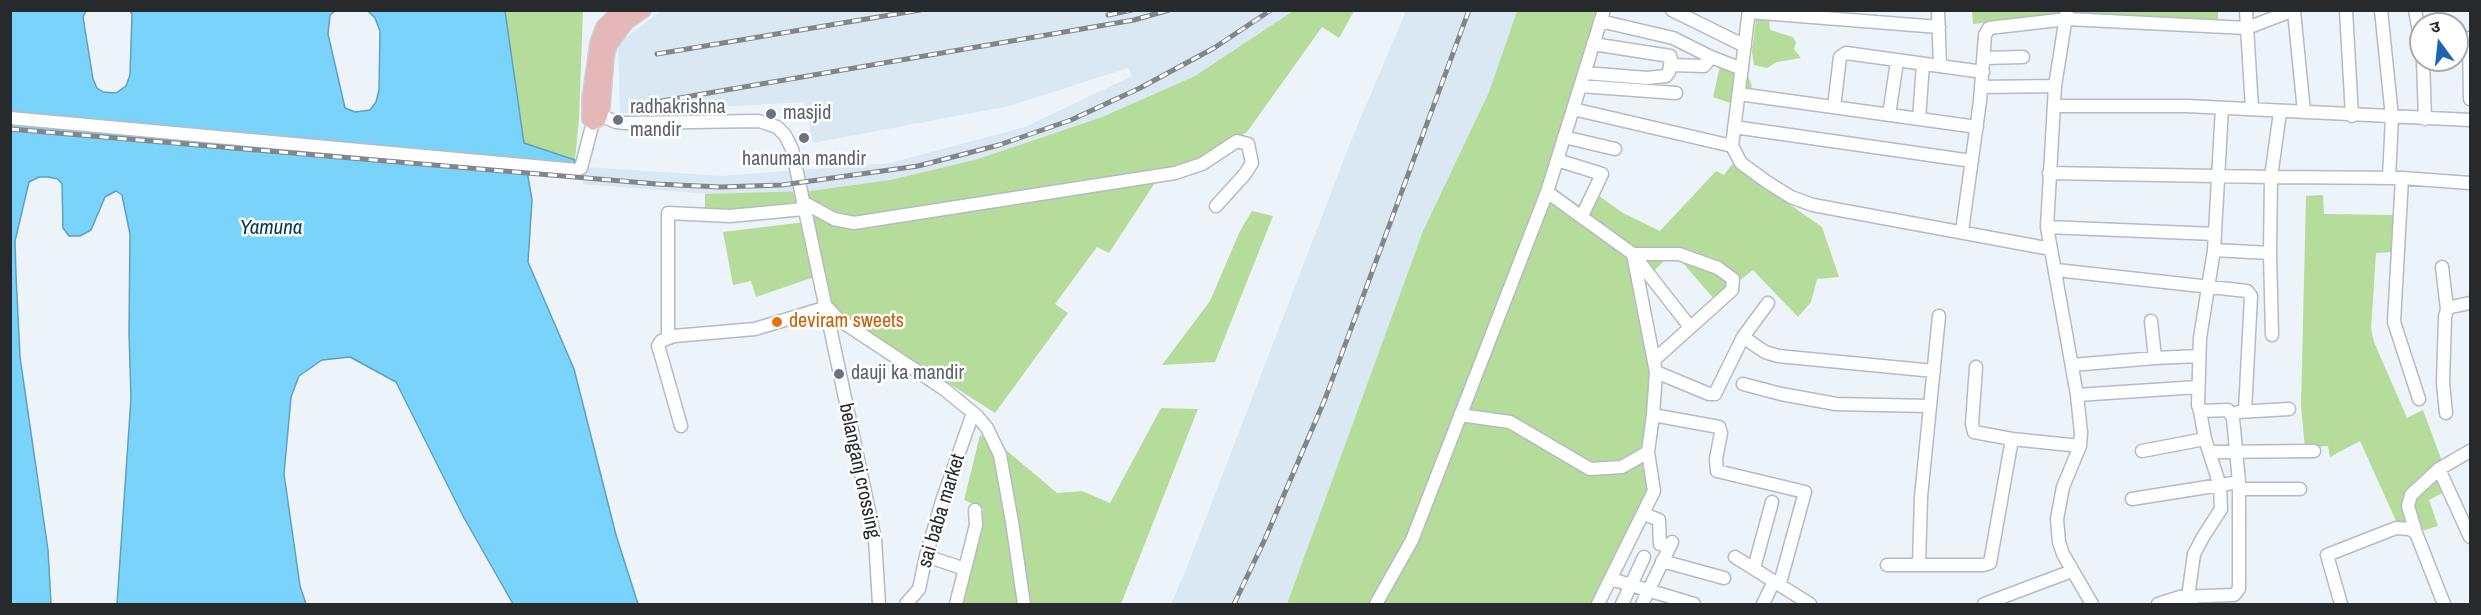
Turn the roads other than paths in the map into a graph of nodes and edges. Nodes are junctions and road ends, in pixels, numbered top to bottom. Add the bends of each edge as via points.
1 (643, 10) edge
2 (1672, 10) edge
3 (1938, 10) edge
4 (2246, 10) edge
5 (2346, 10) edge
6 (2381, 10) edge
7 (1749, 11) edge
8 (2294, 11) edge
9 (619, 14) edge
10 (2067, 15) edge
11 (1602, 16) edge
12 (1939, 27) junction
13 (2247, 28) junction
14 (1593, 44) junction
15 (1745, 46) junction
16 (1711, 57) junction
17 (2023, 57) dead end
18 (1984, 58) junction
19 (1896, 61) junction
20 (1923, 64) junction
21 (1671, 65) junction
22 (1940, 66) junction
23 (1742, 69) junction
24 (1983, 72) junction
25 (2424, 72) edge
26 (2468, 72) edge
27 (1585, 73) junction
28 (1580, 86) junction
29 (2055, 86) junction
30 (1981, 87) junction
31 (1676, 93) dead end
32 (1738, 94) junction
33 (2470, 99) edge
34 (2054, 106) junction
35 (1834, 107) junction
36 (2222, 108) junction
37 (1573, 109) junction
38 (2252, 109) junction
39 (2280, 112) junction
40 (2304, 112) junction
41 (1889, 115) junction
42 (2352, 116) junction
43 (2392, 117) junction
44 (10, 118) edge
45 (597, 118) junction
46 (1919, 119) junction
47 (2426, 119) junction
48 (2470, 120) edge
49 (1734, 127) junction
50 (1977, 127) junction
51 (1564, 137) junction
52 (1732, 146) junction
53 (1615, 149) dead end
54 (1557, 160) junction
55 (1972, 161) junction
56 (2049, 173) junction
57 (2218, 175) junction
58 (2271, 177) junction
59 (2396, 178) junction
60 (2470, 183) edge
61 (1547, 192) junction
62 (804, 205) junction
63 (1215, 206) dead end
64 (1582, 216) junction
65 (2047, 227) junction
66 (1962, 231) junction
67 (2215, 234) junction
68 (2051, 249) junction
69 (2214, 249) junction
70 (2270, 253) junction
71 (1633, 254) junction
72 (2442, 267) dead end
73 (2056, 270) junction
74 (2209, 287) junction
75 (1768, 303) dead end
76 (2470, 303) edge
77 (824, 306) junction
78 (2447, 309) junction
79 (1939, 316) dead end
80 (2151, 321) dead end
81 (1690, 327) junction
82 (2272, 335) dead end
83 (1743, 337) junction
84 (668, 338) junction
85 (2199, 356) junction
86 (2156, 358) junction
87 (2072, 365) junction
88 (1655, 366) junction
89 (1977, 367) dead end
90 (1934, 370) junction
91 (1743, 384) dead end
92 (2198, 387) junction
93 (2077, 395) junction
94 (2419, 399) dead end
95 (1928, 406) junction
96 (2289, 409) dead end
97 (2200, 411) junction
98 (2245, 411) junction
99 (2231, 412) junction
100 (973, 413) junction
101 (2446, 413) dead end
102 (1460, 415) junction
103 (1653, 415) junction
104 (681, 426) dead end
105 (2012, 439) junction
106 (2205, 439) junction
107 (2080, 446) junction
108 (2142, 451) dead end
109 (2314, 451) dead end
110 (2470, 451) edge
111 (1647, 452) junction
112 (2209, 452) junction
113 (2237, 453) junction
114 (2439, 469) junction
115 (2220, 486) junction
116 (2239, 486) junction
117 (2300, 489) dead end
118 (2133, 499) dead end
119 (1772, 502) dead end
120 (975, 510) dead end
121 (1644, 514) junction
122 (2416, 533) junction
123 (2470, 537) edge
124 (926, 556) junction
125 (1644, 557) dead end
126 (1735, 557) dead end
127 (1662, 561) junction
128 (1887, 565) dead end
129 (1919, 565) junction
130 (1754, 568) junction
131 (965, 569) junction
132 (2072, 571) junction
133 (1724, 578) dead end
134 (1611, 579) junction
135 (1777, 582) junction
136 (1631, 585) junction
137 (1649, 591) junction
138 (2190, 601) edge
139 (879, 604) edge
140 (906, 604) edge
141 (956, 604) edge
142 (1024, 604) edge
143 (1376, 604) edge
144 (1598, 604) edge
145 (1622, 604) edge
146 (1642, 604) edge
147 (1694, 604) edge
148 (1763, 604) edge
149 (1810, 604) edge
150 (1984, 604) edge
151 (2092, 604) edge
152 (2158, 604) edge
153 (2213, 604) edge
154 (2341, 604) edge
155 (2444, 604) edge

1 - 9 main road
2 - 15 street
3 - 12 street
4 - 13 street
5 - 42 street
6 - 43 street
7 - 12 street
7 - 15 street
8 - 13 street
8 - 40 street
9 - 45 main road via 600,64
10 - 13 street
10 - 18 street via 1989,28
10 - 29 street
11 - 14 street
11 - 16 street via 1673,38
12 - 22 street
13 - 38 street
14 - 21 street via 1666,54 1671,57
14 - 27 street
15 - 23 street
16 - 21 street via 1704,66
16 - 23 street
17 - 18 street
18 - 24 street
19 - 20 street
19 - 35 street via 1841,54
19 - 41 street
20 - 22 street
20 - 46 street
21 - 27 street via 1668,75 1663,77
22 - 24 street
23 - 32 street
24 - 30 street
25 - 47 street
26 - 33 street
27 - 28 street
28 - 31 street
28 - 37 street
29 - 30 street
29 - 34 street
30 - 50 street
32 - 35 street
32 - 49 street
34 - 36 street
34 - 56 street
35 - 41 street
36 - 38 street
36 - 57 street
37 - 51 street
37 - 52 street
38 - 39 street
39 - 40 street
39 - 58 street
40 - 42 street
41 - 46 street
42 - 43 street
43 - 47 street
43 - 59 street
44 - 45 street via 577,170 581,168
45 - 62 street, belanganj crossing via 624,123 759,121 777,127 792,149
46 - 50 street
47 - 48 street
49 - 52 street
49 - 55 street
50 - 55 street
51 - 53 street
51 - 54 street
52 - 66 street via 1741,163 1803,202 1872,218
54 - 61 street
54 - 64 street via 1602,174
55 - 66 street
56 - 57 street
56 - 65 street
57 - 58 street
57 - 67 street
58 - 59 street
58 - 70 street
59 - 60 street
59 - 94 street via 2394,322
61 - 64 street
61 - 102 street
62 - 63 street via 834,219 854,223 1175,173 1202,164 1237,141 1248,144 1252,163
62 - 77 street, belanganj crossing
62 - 84 street via 730,216 668,213
64 - 71 street
65 - 67 street
65 - 68 street
66 - 68 street
67 - 69 street
68 - 73 street
69 - 70 street
69 - 74 street
70 - 82 street
71 - 81 street
71 - 81 street via 1679,254 1718,268 1732,279 1732,290
71 - 88 street
72 - 78 street
73 - 74 street
73 - 87 street
74 - 85 street
74 - 98 street via 2244,290 2251,296
75 - 83 street
76 - 78 street
77 - 84 street via 755,329
77 - 100 street
77 - 139 street, belanganj crossing via 875,539
78 - 101 street via 2443,370
79 - 90 street
80 - 86 street
81 - 88 street
83 - 88 street via 1715,394
83 - 90 street via 1778,356
84 - 104 street via 658,346
85 - 86 street
85 - 92 street
86 - 87 street
87 - 93 street
88 - 103 street
89 - 105 street via 1972,429 1978,434
90 - 95 street
91 - 95 street via 1836,404
92 - 93 street
92 - 97 street
93 - 107 street
95 - 129 street
96 - 98 street
97 - 99 street
97 - 106 street
98 - 99 street
99 - 113 street
100 - 124 street, sai baba market
100 - 142 street via 987,428 1000,455
102 - 111 street via 1510,422 1590,469 1622,467
102 - 143 street via 1412,540
103 - 111 street
103 - 135 street via 1719,427 1717,471 1805,492
105 - 107 street
105 - 129 street via 1990,563
106 - 108 street
106 - 112 street
107 - 132 street via 2063,487 2056,519 2060,546
109 - 113 street
110 - 114 street
111 - 121 street via 1654,491
112 - 113 street
112 - 115 street
113 - 116 street
114 - 122 street via 2408,499
114 - 123 street
115 - 116 street
115 - 118 street
115 - 138 street via 2221,509 2194,554
116 - 117 street
116 - 138 street via 2239,589 2234,595
119 - 130 street
120 - 131 street via 976,525
121 - 127 street via 1659,520 1660,544 1671,544
121 - 134 street
122 - 154 street via 2396,528 2326,555
122 - 155 street
124 - 131 street
124 - 140 street, sai baba market via 919,589
125 - 136 street
126 - 130 street
127 - 133 street
127 - 137 street
128 - 129 street
130 - 135 street
131 - 141 street
132 - 150 street
132 - 151 street
134 - 136 street
134 - 144 street
135 - 148 street
135 - 149 street
136 - 137 street
136 - 145 street
137 - 146 street
137 - 147 street
138 - 152 street via 2180,597
138 - 153 street

